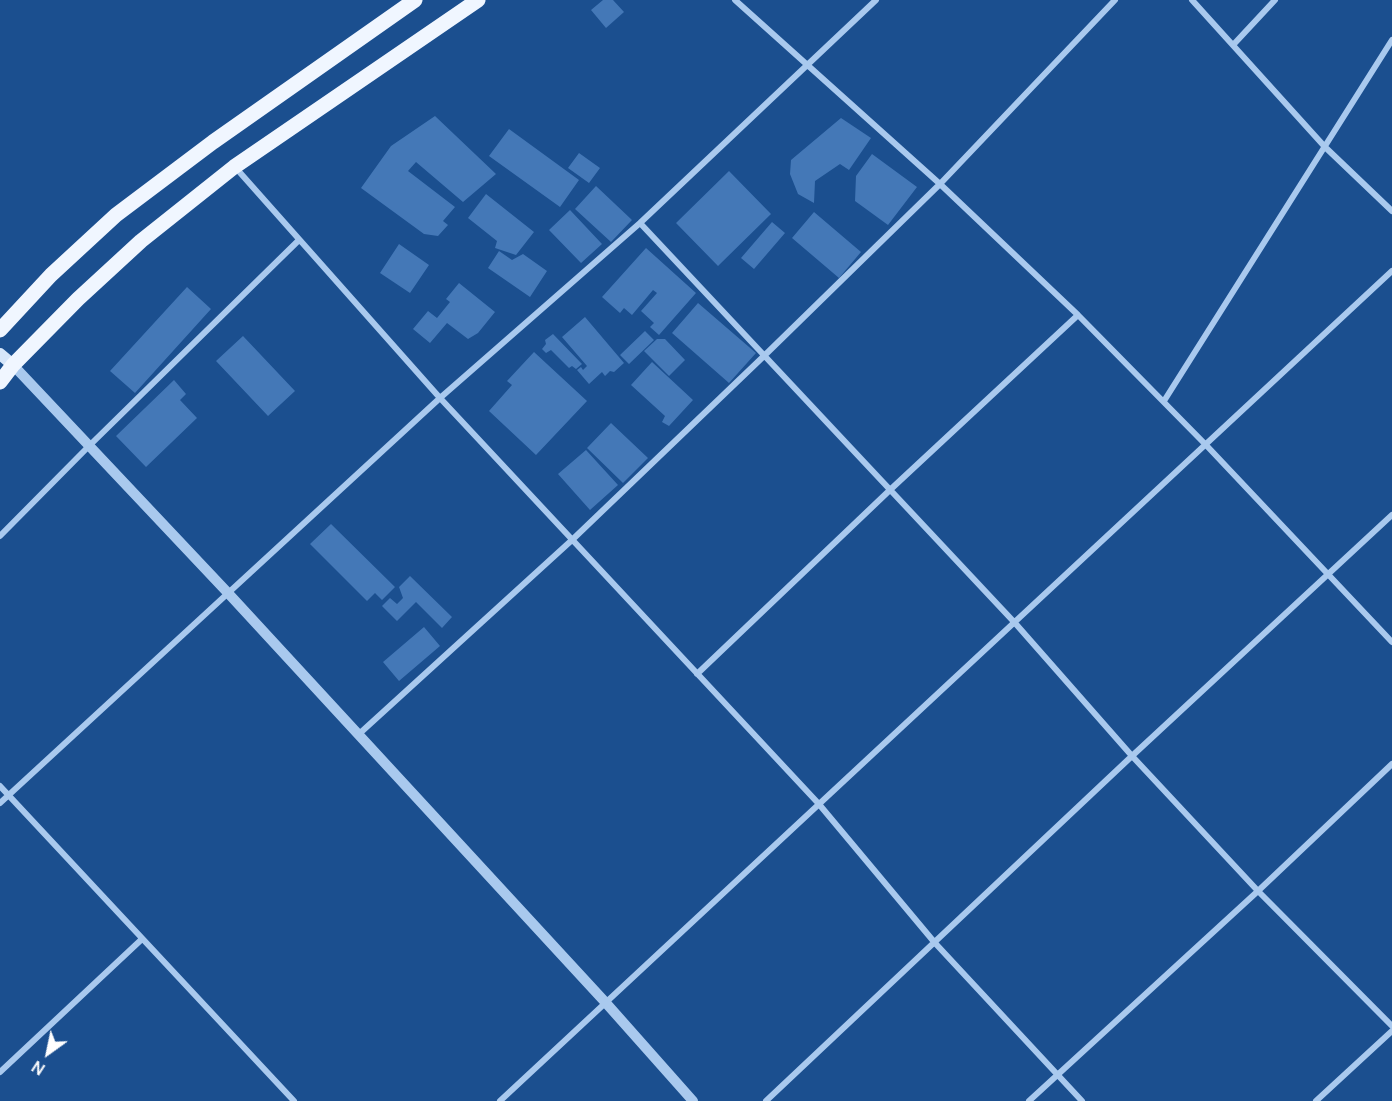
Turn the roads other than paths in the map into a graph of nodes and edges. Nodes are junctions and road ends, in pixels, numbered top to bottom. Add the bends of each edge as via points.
1 (478, 0) edge
2 (735, 0) edge
3 (876, 0) edge
4 (1115, 0) edge
5 (1192, 0) edge
6 (1275, 0) edge
7 (410, 1) edge
8 (1392, 40) edge
9 (1234, 44) junction
10 (806, 65) junction
11 (1325, 147) junction
12 (234, 167) junction
13 (940, 184) junction
14 (1392, 211) edge
15 (640, 223) junction
16 (299, 240) junction
17 (1392, 271) edge
18 (1078, 315) junction
19 (0, 330) edge
20 (0, 354) edge
21 (765, 355) junction
22 (13, 365) junction
23 (0, 382) edge
24 (440, 398) junction
25 (1164, 401) junction
26 (1206, 445) junction
27 (89, 446) junction
28 (891, 489) junction
29 (1392, 515) edge
30 (0, 536) edge
31 (572, 540) junction
32 (1327, 574) junction
33 (228, 593) junction
34 (1015, 623) junction
35 (1392, 642) edge
36 (697, 674) junction
37 (359, 735) junction
38 (1132, 756) junction
39 (1392, 764) edge
40 (0, 786) edge
41 (8, 795) junction
42 (0, 802) edge
43 (818, 803) junction
44 (1258, 891) junction
45 (142, 939) junction
46 (935, 943) junction
47 (606, 1003) junction
48 (1392, 1026) edge
49 (1392, 1031) edge
50 (0, 1072) edge
51 (1057, 1074) junction
52 (294, 1101) edge
53 (500, 1101) edge
54 (693, 1101) edge
55 (766, 1101) edge
56 (1029, 1101) edge
57 (1082, 1101) edge
58 (1316, 1101) edge

1 - 12 main road
2 - 10 street
3 - 10 street
4 - 13 street
5 - 9 street
6 - 9 street
7 - 19 main road via 116,215 51,274
8 - 11 street
9 - 11 street
10 - 13 street
10 - 15 street
11 - 14 street
11 - 25 street
12 - 16 street
12 - 22 main road via 141,241
13 - 18 street
13 - 21 street
15 - 21 street
15 - 24 street
16 - 24 street
16 - 27 street
17 - 26 street
18 - 25 street
18 - 28 street
20 - 22 main road
21 - 28 street
21 - 31 street
22 - 23 main road
22 - 27 street
24 - 31 street
24 - 33 street
25 - 26 street
26 - 32 street
26 - 34 street
27 - 30 street
27 - 33 street
28 - 34 street
28 - 36 street
29 - 32 street
31 - 36 street
31 - 37 street
32 - 35 street
32 - 38 street
33 - 37 street
33 - 41 street
34 - 38 street
34 - 43 street
36 - 43 street
37 - 47 street
38 - 44 street
38 - 46 street
39 - 44 street
40 - 41 street
41 - 42 street
41 - 45 street
43 - 46 street
43 - 47 street
44 - 48 street
44 - 51 street
45 - 50 street
45 - 52 street
46 - 51 street
46 - 55 street
47 - 53 street
47 - 54 street
49 - 58 street
51 - 56 street
51 - 57 street

